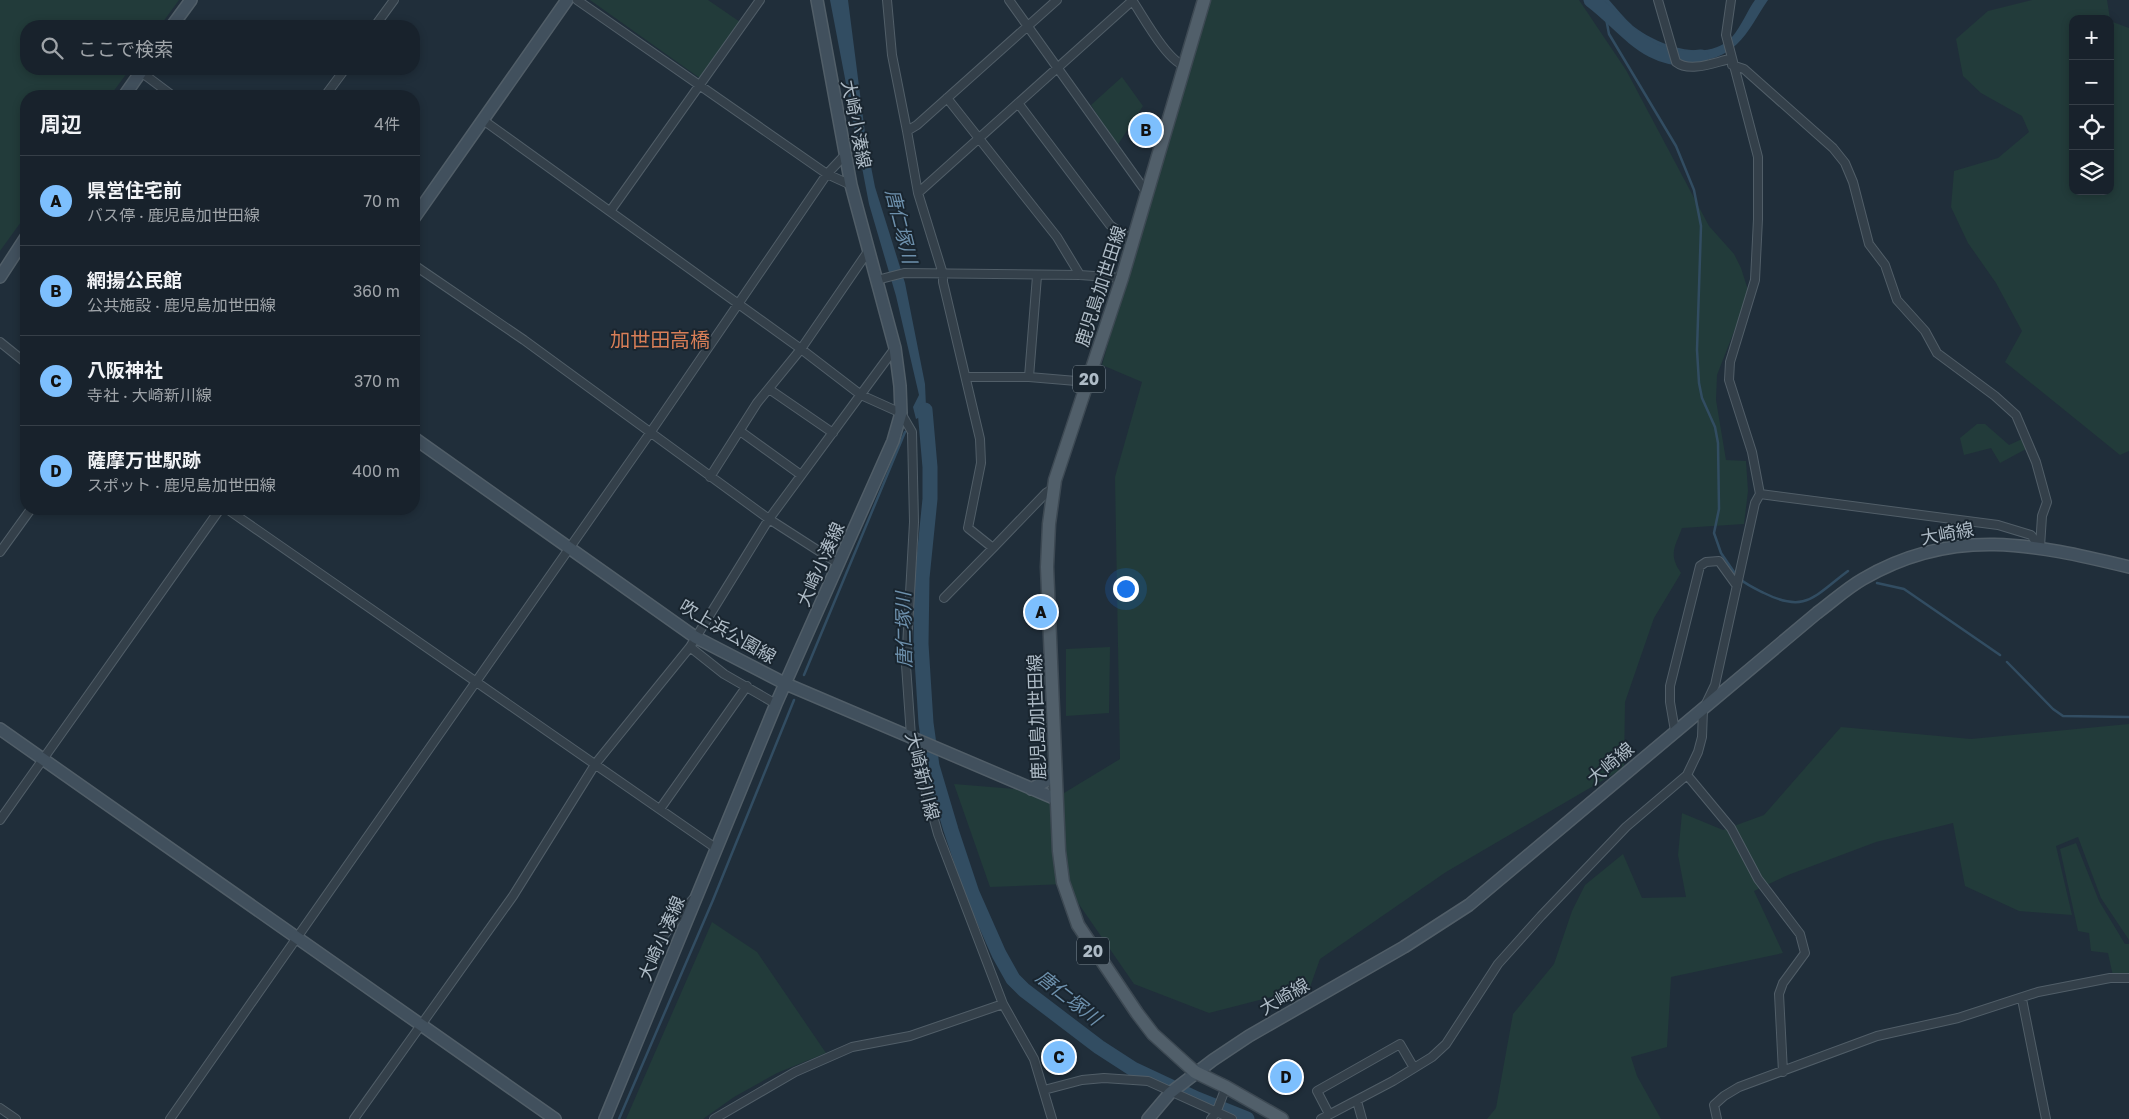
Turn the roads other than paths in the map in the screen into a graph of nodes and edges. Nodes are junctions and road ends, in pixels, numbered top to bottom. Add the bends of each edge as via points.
1 (191, 0) edge
2 (394, 0) edge
3 (567, 0) edge
4 (577, 0) edge
5 (760, 0) edge
6 (816, 0) edge
7 (887, 0) edge
8 (1009, 0) edge
9 (1057, 0) edge
10 (1132, 0) edge
11 (1204, 0) edge
12 (1658, 0) edge
13 (1731, 0) edge
14 (176, 20) edge
15 (379, 20) edge
16 (1028, 28) junction
17 (1731, 60) junction
18 (1186, 66) junction
19 (1058, 69) junction
20 (139, 75) edge
21 (148, 75) edge
22 (341, 75) edge
23 (700, 84) junction
24 (128, 90) edge
25 (166, 90) edge
26 (329, 90) edge
27 (947, 98) junction
28 (1018, 103) junction
29 (483, 120) junction
30 (907, 131) junction
31 (980, 137) junction
32 (844, 156) junction
33 (827, 174) junction
34 (851, 185) junction
35 (918, 193) junction
36 (1147, 193) junction
37 (420, 209) edge
38 (611, 210) junction
39 (1133, 241) junction
40 (20, 246) edge
41 (869, 250) junction
42 (420, 269) edge
43 (943, 274) junction
44 (1037, 276) junction
45 (1080, 276) junction
46 (0, 277) edge
47 (1122, 278) junction
48 (882, 279) junction
49 (739, 304) junction
50 (0, 342) edge
51 (895, 348) junction
52 (801, 349) junction
53 (20, 358) edge
54 (966, 377) junction
55 (1029, 377) junction
56 (1088, 382) junction
57 (769, 389) junction
58 (861, 395) junction
59 (901, 413) junction
60 (740, 431) junction
61 (650, 432) junction
62 (833, 433) junction
63 (420, 442) edge
64 (801, 475) junction
65 (710, 477) junction
66 (1054, 488) junction
67 (1760, 494) junction
68 (27, 515) edge
69 (216, 515) edge
70 (236, 515) edge
71 (769, 519) junction
72 (2040, 547) junction
73 (568, 548) junction
74 (994, 548) junction
75 (0, 552) edge
76 (839, 564) junction
77 (2129, 567) edge
78 (1737, 586) junction
79 (944, 598) dead end
80 (692, 642) junction
81 (475, 683) junction
82 (786, 684) junction
83 (747, 686) junction
84 (776, 704) junction
85 (1703, 710) junction
86 (0, 729) edge
87 (1676, 731) junction
88 (915, 738) junction
89 (43, 759) junction
90 (596, 763) junction
91 (1055, 768) junction
92 (1687, 775) junction
93 (1031, 788) junction
94 (1056, 799) junction
95 (660, 809) junction
96 (0, 820) edge
97 (717, 849) junction
98 (700, 890) junction
99 (297, 937) junction
100 (662, 938) dead end
101 (2129, 978) edge
102 (2022, 999) junction
103 (1003, 1004) junction
104 (421, 1025) junction
105 (1414, 1068) junction
106 (1195, 1072) junction
107 (1783, 1072) junction
108 (1044, 1090) junction
109 (1171, 1092) junction
110 (1224, 1093) junction
111 (1357, 1100) junction
112 (0, 1108) edge
113 (1215, 1114) edge
114 (1329, 1114) junction
115 (543, 1115) edge
116 (16, 1119) edge
117 (170, 1119) edge
118 (354, 1119) edge
119 (555, 1119) edge
120 (605, 1119) edge
121 (714, 1119) edge
122 (1052, 1119) edge
123 (1148, 1119) edge
124 (1232, 1119) edge
125 (1282, 1119) edge
126 (1321, 1119) edge
127 (1362, 1119) edge
128 (1717, 1119) edge
129 (2046, 1119) edge

1 - 14 street
2 - 15 street
3 - 29 street
4 - 23 street
5 - 23 street
6 - 32 street, 大崎小湊線
7 - 30 street via 892,55
8 - 16 street
9 - 16 street
10 - 18 street via 1166,50 1179,65
10 - 19 street
11 - 18 main road, 鹿児島加世田線 / 20
12 - 17 street via 1676,62 1681,66 1696,66
13 - 17 street via 1726,35
16 - 19 street
16 - 27 street
17 - 67 street via 1758,157 1758,219 1754,280 1730,362 1729,380 1752,452
17 - 72 street via 1833,148 1845,163 1869,244 1885,265 1897,300 1925,331 1937,353 2016,415 2036,462 2047,502 2042,516
18 - 36 main road, 鹿児島加世田線 / 20
19 - 28 street
19 - 36 street
20 - 24 street
21 - 25 street
22 - 26 street
23 - 33 street
23 - 38 street
27 - 30 street
27 - 31 street
28 - 31 street
28 - 39 street via 1110,225
29 - 37 street
29 - 38 street
30 - 35 street
31 - 35 street
31 - 45 street via 1057,237
32 - 33 street
32 - 34 street, 大崎小湊線
33 - 34 street
33 - 49 street
34 - 41 street, 大崎小湊線
35 - 43 street
36 - 39 main road, 鹿児島加世田線 / 20
38 - 49 street
39 - 47 main road, 鹿児島加世田線 / 20
40 - 46 street
41 - 48 street, 大崎小湊線
41 - 52 street
42 - 61 street
43 - 44 street
43 - 48 street via 904,272
43 - 54 street
44 - 45 street
44 - 55 street
45 - 47 street
47 - 56 main road, 鹿児島加世田線 / 20
48 - 51 street, 大崎小湊線
49 - 52 street
49 - 61 street
50 - 53 street
51 - 58 street
51 - 59 street, 大崎小湊線
52 - 57 street
52 - 58 street
54 - 55 street
54 - 74 street via 978,430 981,463 968,528
55 - 56 street
56 - 66 main road, 鹿児島加世田線 / 20 via 1066,442
57 - 60 street
57 - 62 street
58 - 59 street
58 - 62 street
59 - 76 street, 大崎小湊線 via 893,441
59 - 88 street, 大崎新川線 via 912,432 914,473 906,665
60 - 64 street
60 - 65 street
61 - 65 street
61 - 73 street
62 - 64 street
63 - 73 street, 吹上浜公園線
64 - 71 street
65 - 71 street
66 - 74 street
66 - 91 main road, 鹿児島加世田線 / 20 via 1047,566
67 - 72 street via 1998,525 2031,535
67 - 78 street via 1755,503
68 - 75 street
69 - 89 street
70 - 81 street
71 - 76 street
71 - 80 street
72 - 77 street, 大崎線
72 - 85 street, 大崎線 via 2003,544 1963,546 1921,554 1862,579
73 - 80 street, 吹上浜公園線
73 - 81 street
74 - 79 street
76 - 82 street, 大崎小湊線
78 - 85 street via 1715,685
78 - 87 street via 1719,561 1700,566 1670,686
80 - 82 street, 吹上浜公園線
80 - 83 street via 724,674
80 - 90 street
81 - 90 street
81 - 99 street
82 - 84 street, 大崎小湊線
82 - 88 street, 吹上浜公園線
83 - 84 street
83 - 95 street
84 - 97 street, 大崎小湊線
85 - 87 street, 大崎線
85 - 92 street via 1700,744
86 - 89 street
87 - 106 street, 大崎線 via 1469,905 1404,947 1249,1036
88 - 93 street, 吹上浜公園線
88 - 103 street, 大崎新川線 via 938,834
89 - 96 street
89 - 99 street
90 - 95 street
90 - 104 street via 513,896
91 - 93 street via 1046,780
91 - 94 main road, 鹿児島加世田線 / 20
92 - 105 street via 1626,827 1541,916 1498,964 1446,1044
92 - 107 street via 1731,828 1758,879 1803,941 1805,953 1783,983 1779,994
93 - 94 street, 吹上浜公園線
94 - 106 main road, 鹿児島加世田線 / 20 via 1063,882 1078,925 1136,1014
95 - 97 street
97 - 98 street, 大崎小湊線
98 - 100 street
98 - 120 street, 大崎小湊線
99 - 104 street
99 - 117 street
101 - 102 street via 2083,983 2038,992
102 - 107 street via 1958,1018 1877,1036
102 - 129 street
103 - 108 street, 大崎新川線 via 1034,1059
103 - 121 street via 910,1036 852,1047 795,1072
104 - 115 street
104 - 118 street
105 - 111 street
105 - 114 street via 1400,1044 1317,1091
106 - 109 street, 大崎線
106 - 110 main road, 鹿児島加世田線 / 20
107 - 128 street via 1739,1087 1724,1096 1714,1105
108 - 109 street via 1104,1078 1148,1081
108 - 122 street, 大崎新川線
109 - 113 street
109 - 123 street, 大崎線
110 - 113 street
110 - 125 main road, 鹿児島加世田線 / 20
111 - 114 street
111 - 127 street
112 - 116 street
113 - 124 street
114 - 126 street
115 - 119 street

